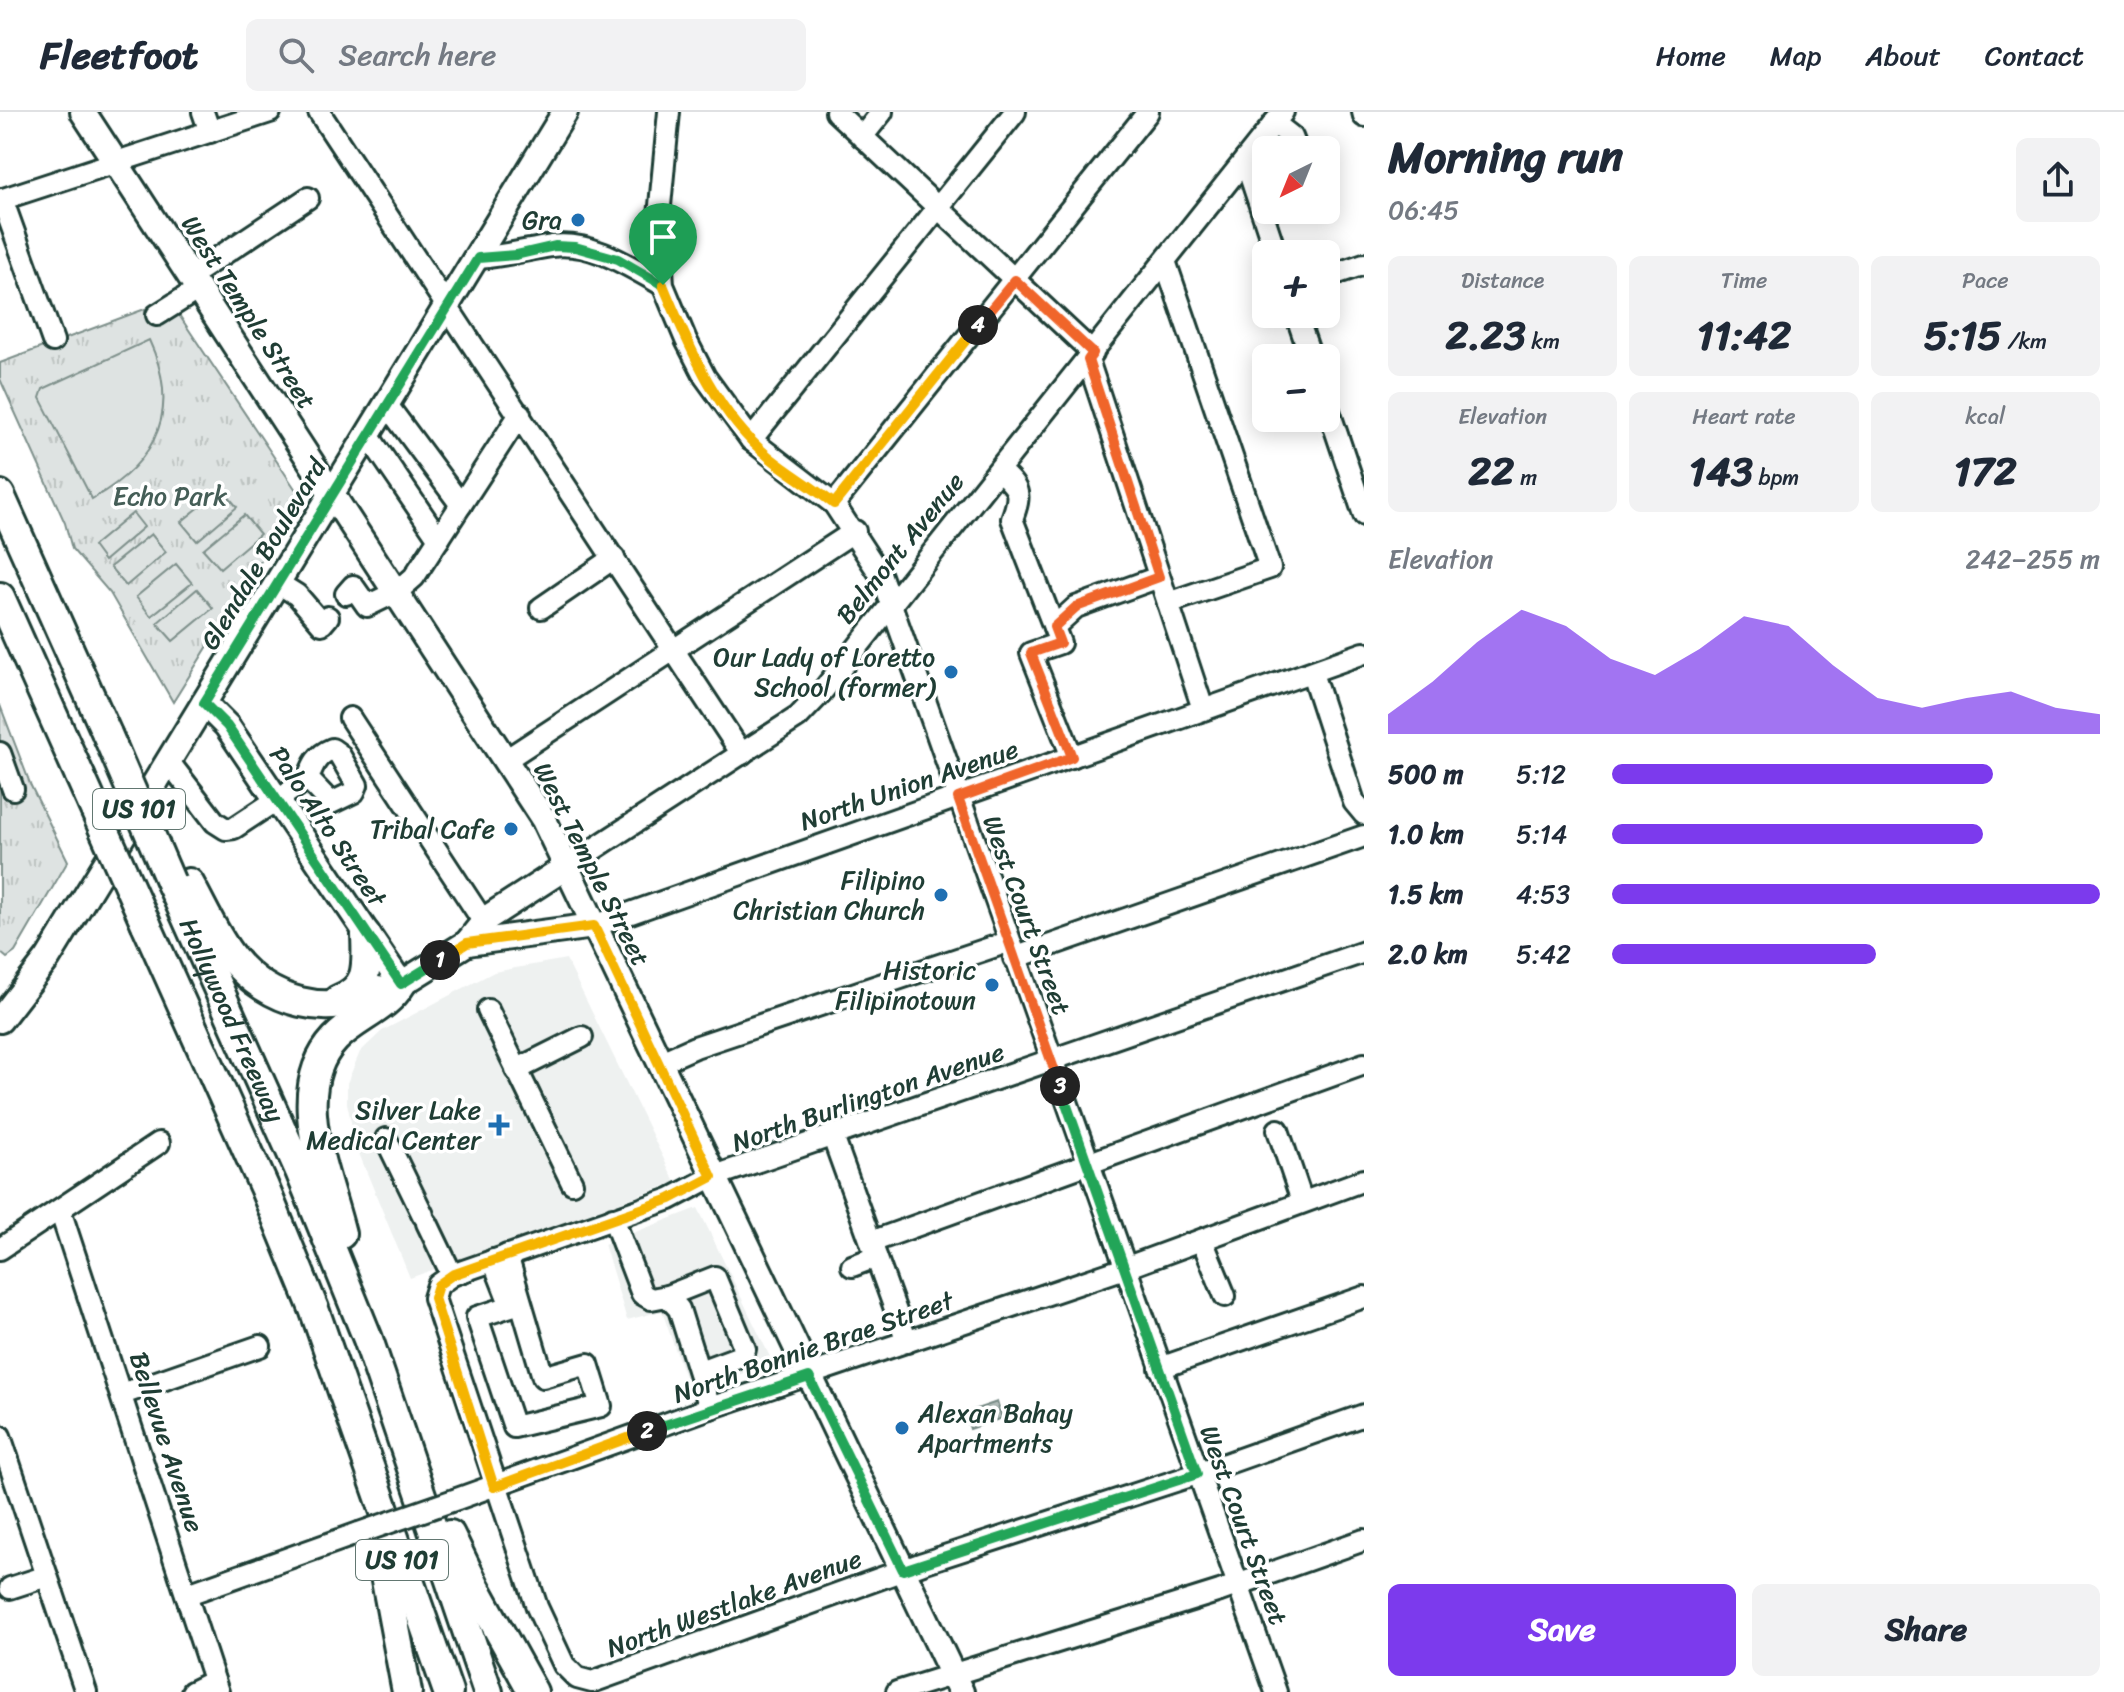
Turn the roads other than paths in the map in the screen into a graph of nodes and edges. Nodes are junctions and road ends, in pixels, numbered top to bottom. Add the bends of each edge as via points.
1 (83, 112) edge
2 (270, 112) edge
3 (319, 112) edge
4 (565, 112) edge
5 (669, 112) edge
6 (836, 112) edge
7 (882, 112) edge
8 (1015, 112) edge
9 (1148, 112) edge
10 (1281, 114) edge
11 (206, 122) edge
12 (1292, 136) edge
13 (862, 137) junction
14 (1245, 160) junction
15 (115, 162) junction
16 (308, 198) dead end
17 (1, 199) edge
18 (939, 209) junction
19 (1271, 240) edge
20 (478, 258) junction
21 (1165, 261) junction
22 (1364, 264) edge
23 (1340, 272) edge
24 (1015, 280) junction
25 (196, 282) junction
26 (663, 285) junction
27 (449, 305) junction
28 (157, 315) dead end
29 (53, 341) dead end
30 (1091, 356) junction
31 (387, 405) junction
32 (520, 414) junction
33 (1336, 432) edge
34 (368, 435) junction
35 (751, 440) junction
36 (999, 470) junction
37 (333, 492) junction
38 (0, 495) edge
39 (834, 504) junction
40 (461, 505) junction
41 (1364, 515) edge
42 (855, 531) junction
43 (439, 539) junction
44 (614, 558) junction
45 (1159, 577) junction
46 (278, 583) junction
47 (398, 591) junction
48 (346, 594) dead end
49 (0, 597) edge
50 (1168, 603) junction
51 (889, 604) junction
52 (541, 608) dead end
53 (328, 617) dead end
54 (1054, 627) junction
55 (0, 639) edge
56 (674, 650) junction
57 (1364, 653) edge
58 (1312, 673) junction
59 (204, 703) junction
60 (1203, 709) junction
61 (350, 718) dead end
62 (0, 753) edge
63 (742, 754) junction
64 (1072, 757) junction
65 (507, 759) junction
66 (169, 762) junction
67 (80, 776) junction
68 (308, 779) dead end
69 (13, 789) dead end
70 (958, 798) junction
71 (277, 799) junction
72 (1364, 814) edge
73 (1364, 836) edge
74 (566, 867) junction
75 (176, 876) junction
76 (483, 921) junction
77 (594, 926) junction
78 (366, 935) junction
79 (467, 943) junction
80 (1011, 950) junction
81 (1364, 952) edge
82 (401, 984) junction
83 (294, 1000) junction
84 (488, 1010) dead end
85 (2, 1013) edge
86 (582, 1037) dead end
87 (1052, 1062) junction
88 (659, 1063) junction
89 (1364, 1064) edge
90 (516, 1070) junction
91 (1278, 1130) dead end
92 (833, 1137) junction
93 (386, 1139) dead end
94 (159, 1143) dead end
95 (1087, 1164) junction
96 (712, 1177) junction
97 (1364, 1180) edge
98 (572, 1183) dead end
99 (1302, 1201) junction
100 (60, 1210) junction
101 (613, 1218) junction
102 (1202, 1240) junction
103 (0, 1249) edge
104 (874, 1250) junction
105 (500, 1258) junction
106 (852, 1266) dead end
107 (1125, 1268) junction
108 (445, 1280) junction
109 (662, 1296) junction
110 (1225, 1296) dead end
111 (1364, 1297) edge
112 (368, 1339) junction
113 (907, 1342) junction
114 (260, 1346) dead end
115 (1160, 1368) junction
116 (700, 1371) junction
117 (809, 1377) junction
118 (122, 1394) junction
119 (389, 1403) junction
120 (710, 1408) junction
121 (1364, 1415) edge
122 (357, 1428) junction
123 (0, 1436) edge
124 (1197, 1474) junction
125 (494, 1487) junction
126 (1364, 1540) edge
127 (903, 1570) junction
128 (47, 1576) junction
129 (1238, 1585) junction
130 (475, 1587) junction
131 (10, 1588) dead end
132 (188, 1594) junction
133 (957, 1683) edge
134 (216, 1686) edge
135 (407, 1689) edge
136 (86, 1692) edge
137 (192, 1692) edge
138 (448, 1692) edge
139 (488, 1692) edge
140 (517, 1692) edge
141 (533, 1692) edge
142 (897, 1692) edge
143 (1276, 1692) edge

1 - 15 main road, West Temple Street
2 - 11 street
3 - 27 street
4 - 20 main road, Glendale Boulevard
5 - 26 street, West Court Street via 659,216
6 - 13 street
7 - 13 street
8 - 18 street
9 - 24 street
10 - 12 street
10 - 14 street, Belmont Avenue
11 - 15 street
13 - 18 street
14 - 19 street
14 - 21 street, Belmont Avenue
15 - 17 street
15 - 25 main road, West Temple Street
16 - 25 street
17 - 29 street
18 - 24 street
18 - 35 street
20 - 26 street via 575,247 618,259
20 - 27 main road, Glendale Boulevard
21 - 30 street, Belmont Avenue
21 - 50 street via 1270,568
22 - 23 street
24 - 30 street
24 - 39 street
25 - 28 street
25 - 37 main road, West Temple Street
26 - 35 street, West Court Street via 705,377
27 - 31 main road, Glendale Boulevard
27 - 32 street
30 - 36 street, Belmont Avenue
30 - 45 street
31 - 34 main road, Glendale Boulevard
31 - 40 street
32 - 40 street
32 - 44 street
33 - 41 street
34 - 37 main road, Glendale Boulevard
34 - 43 street
35 - 39 street, West Court Street
36 - 51 street, Belmont Avenue
36 - 54 street via 1015,485 1020,499 1012,519
37 - 46 main road, Glendale Boulevard
37 - 47 main road, West Temple Street
38 - 75 highway, Hollywood Freeway / US 101, bridge
39 - 42 street, West Court Street
40 - 43 street
42 - 51 street, West Court Street via 881,576
42 - 56 street
43 - 47 street
44 - 52 street
44 - 56 street
45 - 50 street
45 - 54 street via 1076,607
46 - 53 street via 297,595 322,624
46 - 59 main road, Glendale Boulevard
47 - 48 street via 367,606 353,586
47 - 65 main road, West Temple Street
49 - 67 highway, Hollywood Freeway / US 101
50 - 60 street
51 - 63 street, Belmont Avenue via 798,717
51 - 70 street, West Court Street
54 - 64 street via 1060,643 1031,653
55 - 67 highway
56 - 63 street
56 - 65 street
57 - 58 street, North Union Avenue
58 - 60 street, North Union Avenue
58 - 72 street via 1354,802
59 - 66 main road, Glendale Boulevard
59 - 71 main road, Palo Alto Street via 227,726
60 - 64 street, North Union Avenue
61 - 76 street
62 - 69 street
63 - 74 street, Belmont Avenue
64 - 70 street, North Union Avenue
65 - 74 main road, West Temple Street
66 - 71 street via 226,829
66 - 85 main road, Glendale Boulevard via 48,958
67 - 122 highway, Hollywood Freeway / US 101, bridge via 290,1248
68 - 71 street
70 - 77 street, North Union Avenue
70 - 80 street, West Court Street
71 - 78 main road, Palo Alto Street
73 - 80 street
74 - 76 main road, Belmont Avenue
74 - 77 main road, West Temple Street
75 - 83 highway via 231,957 259,984
75 - 112 highway, Hollywood Freeway / US 101
76 - 79 main road, Belmont Avenue
77 - 79 main road, North Union Avenue
77 - 88 main road, West Temple Street
78 - 82 main road, Palo Alto Street
78 - 83 highway via 367,973 353,993 326,1003
79 - 82 main road, Belmont Avenue
80 - 87 street, West Court Street
80 - 88 street via 695,1047
81 - 87 street, North Burlington Avenue
82 - 83 highway via 347,1006
82 - 112 highway via 325,1051 311,1098
84 - 90 street
86 - 90 street
87 - 92 street, North Burlington Avenue
87 - 95 street, West Court Street
88 - 96 main road, West Temple Street
89 - 95 street
90 - 98 street
91 - 99 street
92 - 96 street, North Burlington Avenue
92 - 104 street
93 - 108 street via 425,1219
94 - 100 street
95 - 104 street
95 - 107 street, West Court Street
96 - 101 street, North Burlington Avenue via 670,1199
96 - 117 main road, West Temple Street
97 - 99 street, North Bonnie Brae Street
99 - 102 street, North Bonnie Brae Street
100 - 103 street
100 - 118 street, Bellevue Avenue
101 - 105 street, North Burlington Avenue
101 - 109 street via 642,1294
102 - 107 street, North Bonnie Brae Street
102 - 110 street
104 - 106 street
104 - 113 street
105 - 105 street via 511,1306 477,1317 514,1427 601,1406 588,1364 543,1377
105 - 108 street, North Burlington Avenue
107 - 113 street, North Bonnie Brae Street
107 - 115 street, West Court Street
108 - 125 street via 434,1298
109 - 116 street via 679,1309
109 - 116 street via 715,1277 745,1349 738,1357
111 - 115 street
112 - 119 highway, Hollywood Freeway / US 101
113 - 117 street, North Bonnie Brae Street
114 - 118 street
115 - 124 street, West Court Street
116 - 120 street
117 - 120 street, North Bonnie Brae Street
117 - 127 main road, West Temple Street
118 - 132 street, Bellevue Avenue
119 - 130 highway
119 - 139 highway, Hollywood Freeway / US 101
120 - 125 street, North Bonnie Brae Street
121 - 124 street, North Westlake Avenue
122 - 135 highway
122 - 138 highway, Hollywood Freeway / US 101
123 - 128 street
124 - 127 street, North Westlake Avenue
124 - 129 street, West Court Street
125 - 127 street, North Westlake Avenue via 564,1665 577,1678 592,1682
125 - 132 street, North Bonnie Brae Street, bridge
126 - 129 street
127 - 133 main road, West Temple Street
128 - 131 street
128 - 136 street
129 - 133 street
129 - 143 street, West Court Street
130 - 140 street
130 - 141 highway
132 - 134 street, Bellevue Avenue
133 - 142 street
134 - 137 street

